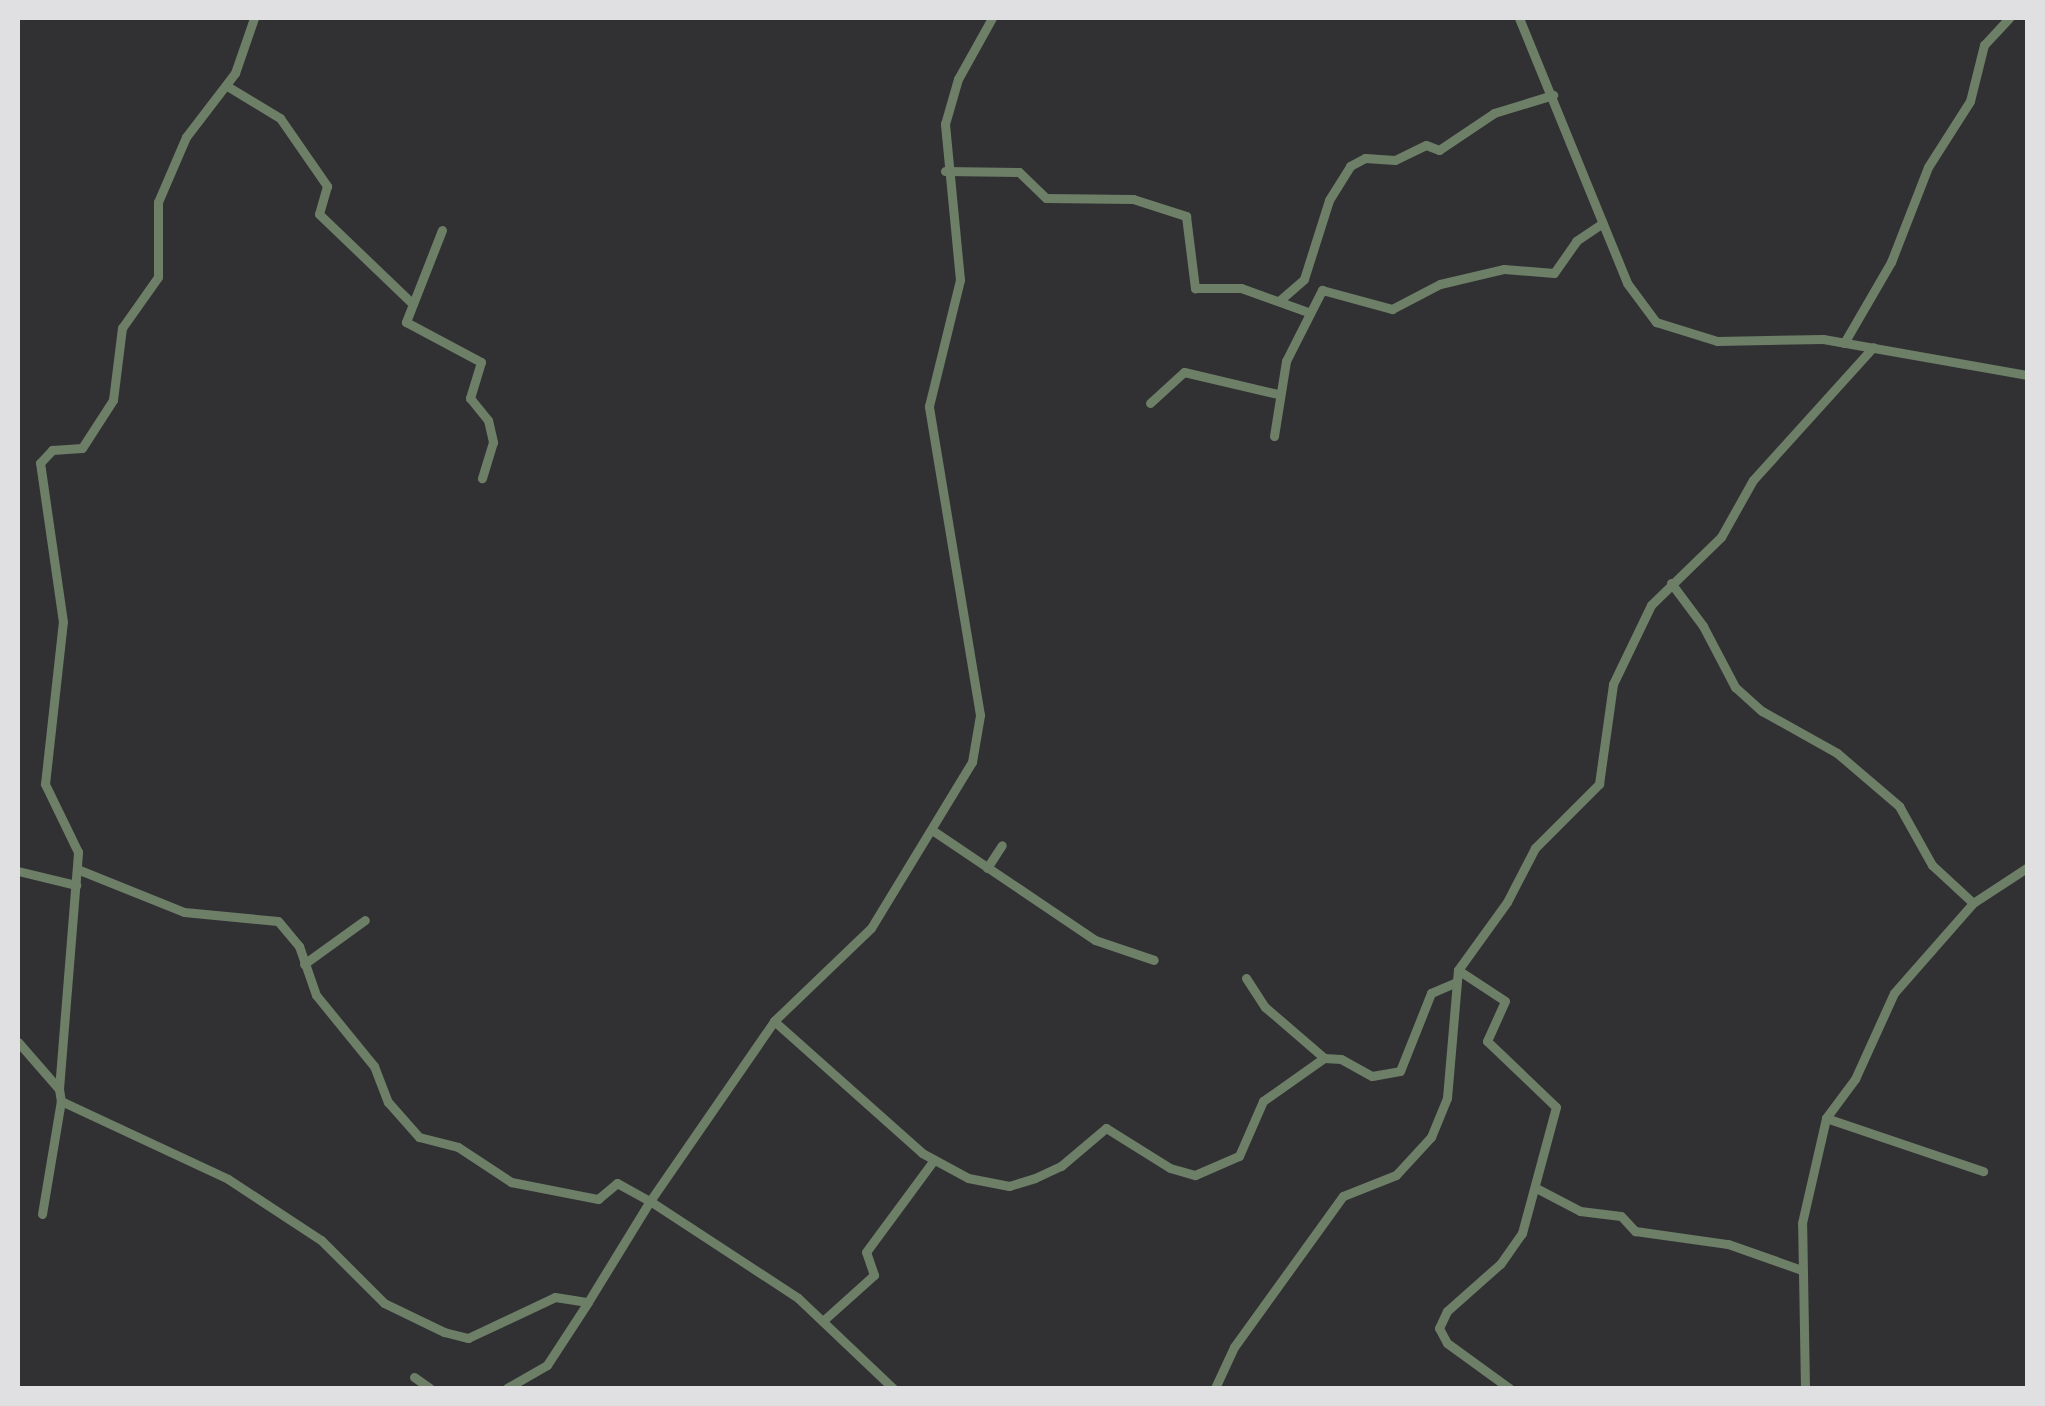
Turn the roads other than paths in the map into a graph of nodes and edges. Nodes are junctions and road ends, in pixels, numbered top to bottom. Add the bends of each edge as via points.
1 (254, 18) edge
2 (992, 18) edge
3 (1519, 18) edge
4 (2009, 18) edge
5 (228, 86) junction
6 (1553, 96) junction
7 (945, 171) junction
8 (1603, 223) junction
9 (442, 230) dead end
10 (1278, 300) junction
11 (412, 304) junction
12 (1308, 312) junction
13 (1844, 342) junction
14 (1873, 348) junction
15 (2028, 375) edge
16 (1278, 394) junction
17 (1150, 403) dead end
18 (1274, 436) dead end
19 (482, 478) dead end
20 (1670, 583) junction
21 (935, 832) junction
22 (1002, 845) dead end
23 (2028, 867) edge
24 (986, 868) junction
25 (76, 869) junction
26 (18, 872) edge
27 (76, 885) junction
28 (1973, 902) junction
29 (366, 920) dead end
30 (1154, 960) dead end
31 (304, 964) junction
32 (1458, 970) junction
33 (1246, 978) dead end
34 (1454, 983) junction
35 (774, 1021) junction
36 (18, 1042) edge
37 (1324, 1058) junction
38 (60, 1095) junction
39 (1826, 1118) junction
40 (933, 1161) junction
41 (1982, 1172) dead end
42 (1538, 1189) junction
43 (650, 1202) junction
44 (42, 1214) dead end
45 (1802, 1270) junction
46 (588, 1302) junction
47 (825, 1319) junction
48 (414, 1377) dead end
49 (430, 1388) edge
50 (507, 1388) edge
51 (892, 1388) edge
52 (1215, 1388) edge
53 (1509, 1388) edge
54 (1805, 1388) edge

1 - 5 street
2 - 7 street via 953,92
3 - 6 street
4 - 13 street via 1984,45 1970,101 1928,167 1891,262
5 - 11 street via 280,118 326,183 319,214
5 - 25 street via 186,137 158,202 158,277 122,328 113,400 82,448 52,450 40,463 63,622 44,784 77,843
6 - 8 street
6 - 10 street via 1494,113 1439,150 1426,145 1395,160 1365,158 1350,166 1329,200 1303,281
7 - 10 street via 1019,172 1046,198 1133,199 1186,216 1195,288 1241,288
7 - 21 street via 960,280 930,396 930,426 980,714 968,773
8 - 12 street via 1576,241 1554,273 1504,268 1440,284 1392,309 1322,290
8 - 13 street via 1640,307 1674,331 1717,341
9 - 11 street
10 - 12 street
11 - 19 street via 409,327 481,362 470,398 488,420 493,442
12 - 16 street
13 - 14 street
14 - 15 street
14 - 20 street via 1753,480 1720,537
16 - 17 street via 1184,372
16 - 18 street
20 - 28 street via 1704,626 1735,687 1762,711 1837,753 1899,806 1932,864
20 - 32 street via 1622,659 1599,784 1527,860 1507,902
21 - 24 street
21 - 35 street via 871,928
22 - 24 street
23 - 28 street
24 - 30 street via 1094,940
25 - 27 street
25 - 31 street via 196,914 268,916 290,932
26 - 27 street
27 - 38 street
28 - 39 street via 1894,992 1855,1079
29 - 31 street
31 - 43 street via 316,995 374,1066 388,1102 416,1134 458,1147 511,1182 598,1200 618,1183
32 - 34 street
32 - 42 street via 1505,1001 1486,1041 1556,1106
33 - 37 street via 1265,1006
34 - 37 street via 1431,993 1400,1071 1372,1076 1341,1058
34 - 52 street via 1446,1098 1431,1138 1396,1174 1343,1196 1234,1348
35 - 40 street
35 - 43 street
36 - 38 street
37 - 40 street via 1263,1101 1239,1156 1204,1174 1170,1168 1106,1128 1061,1166 1009,1186 968,1178
38 - 44 street
38 - 46 street via 228,1178 321,1240 370,1293 444,1332 468,1338 556,1297
39 - 41 street
39 - 45 street via 1805,1201
40 - 47 street via 866,1252 874,1275
42 - 45 street via 1580,1212 1620,1216 1635,1232 1728,1244
42 - 53 street via 1509,1254 1447,1310 1439,1328 1447,1342
43 - 46 street
43 - 47 street
45 - 54 street
46 - 50 street via 547,1365
47 - 51 street
48 - 49 street

